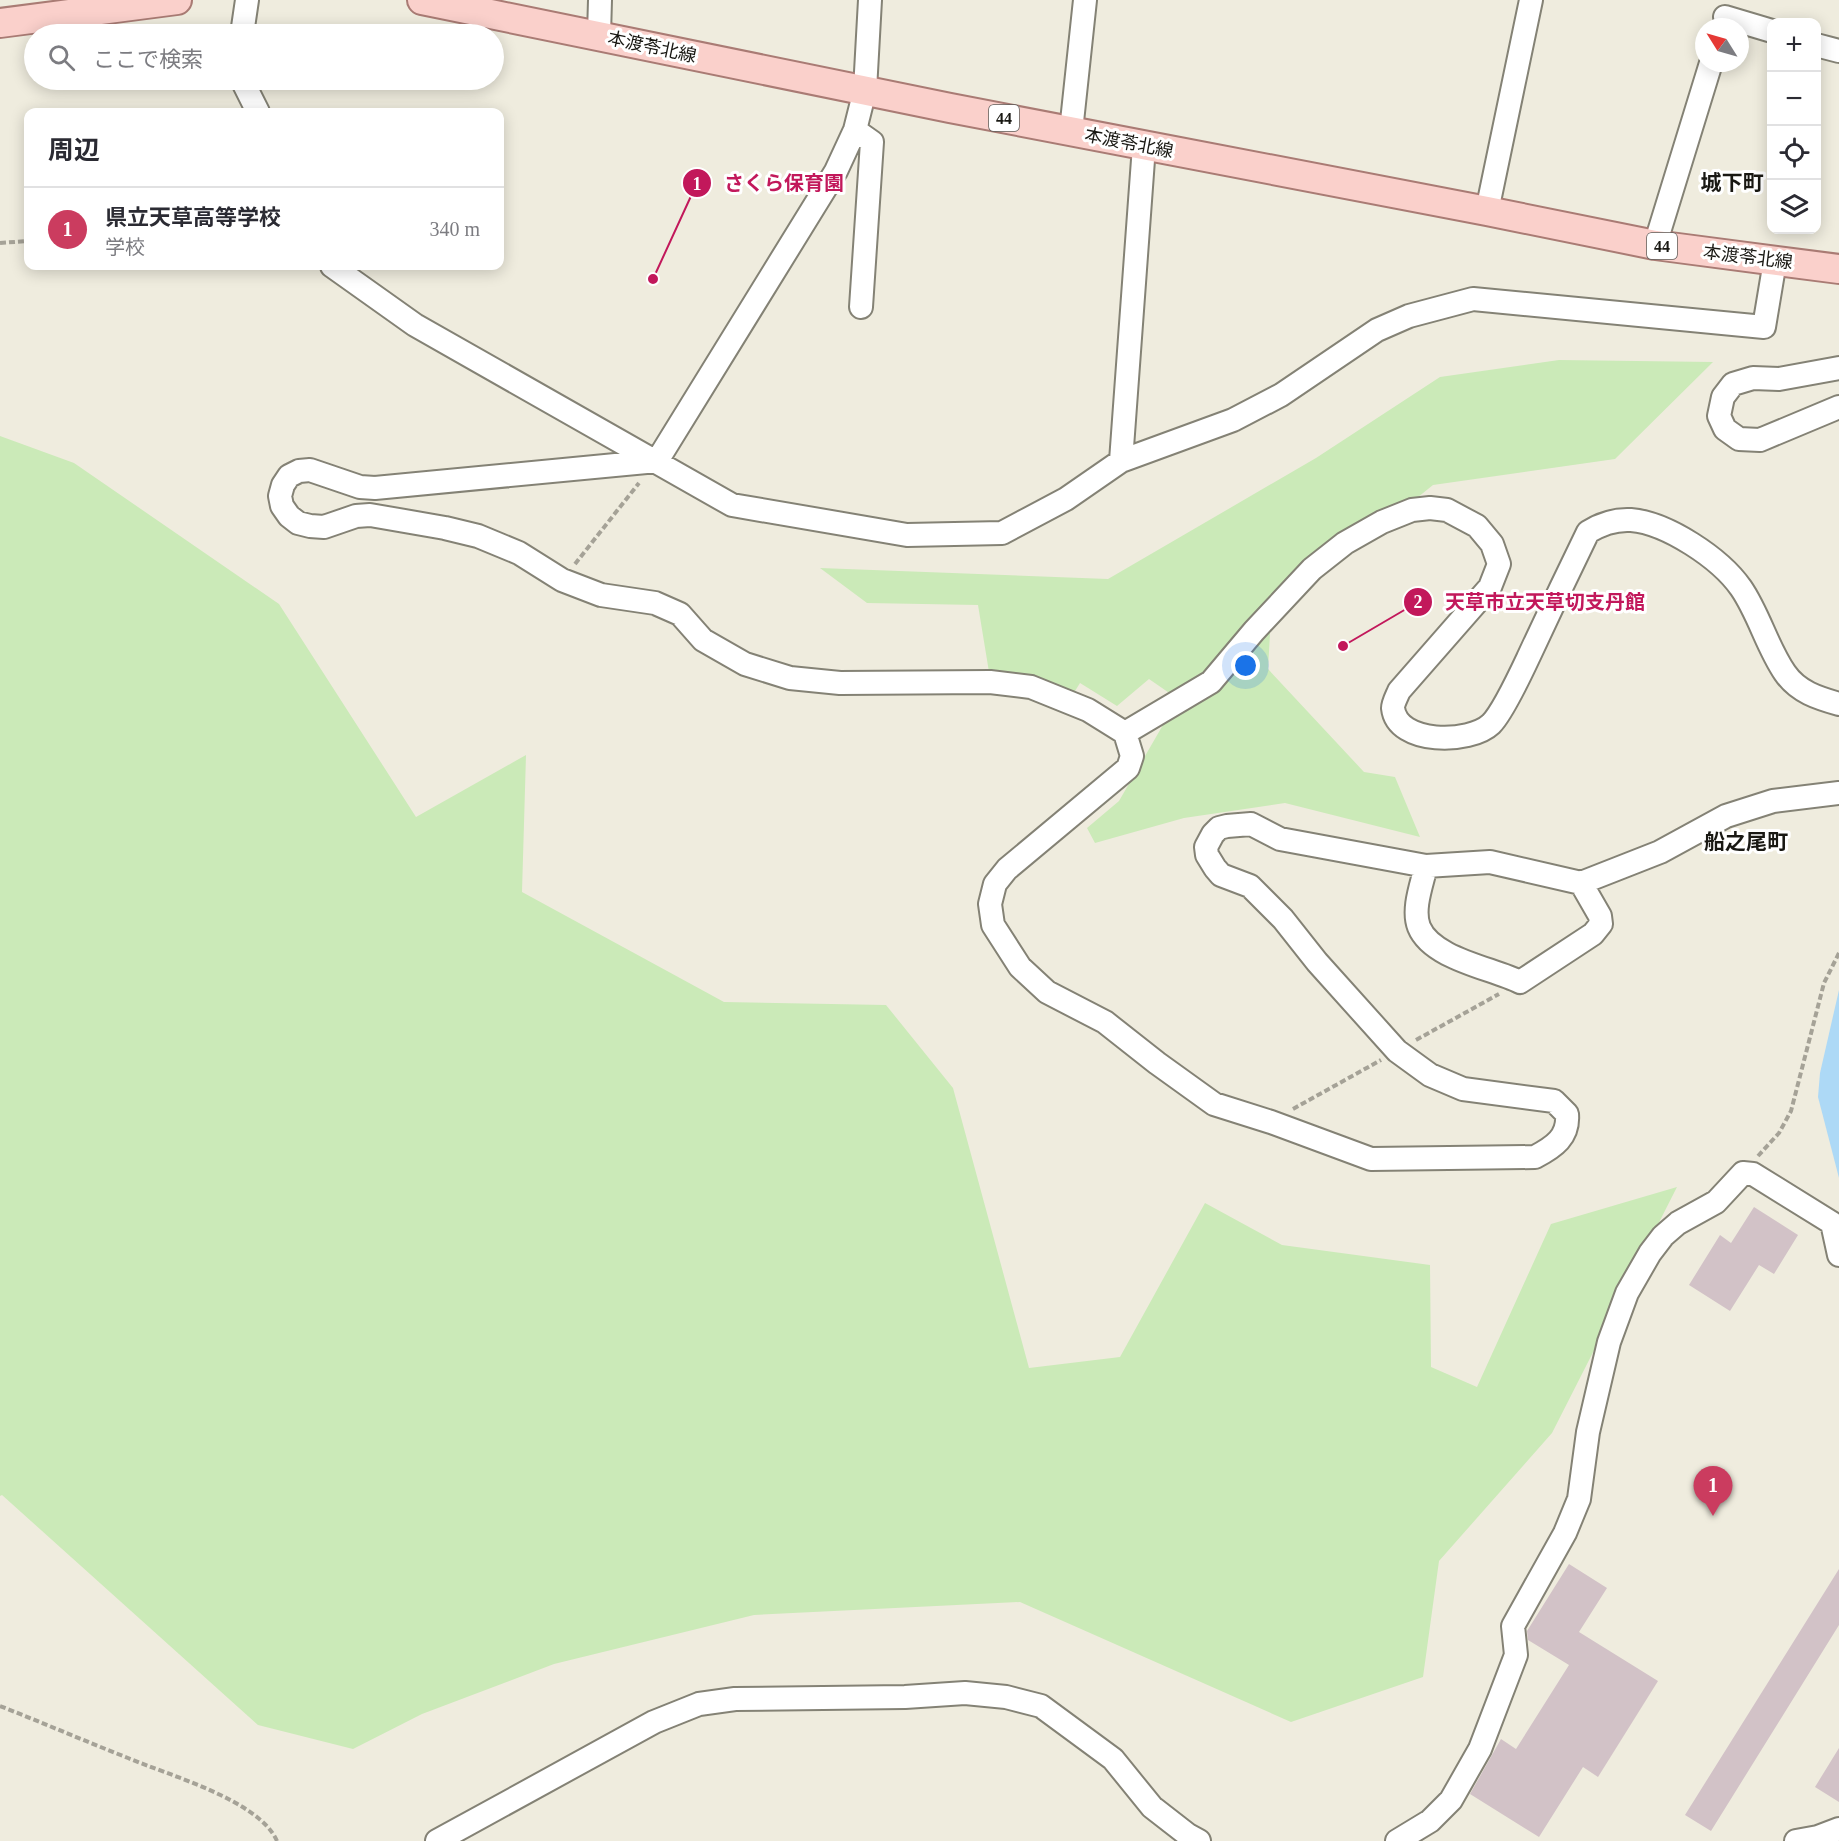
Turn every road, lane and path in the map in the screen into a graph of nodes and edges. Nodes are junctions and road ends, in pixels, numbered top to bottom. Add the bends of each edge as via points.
1 (177, 0) edge
2 (248, 0) edge
3 (422, 0) edge
4 (600, 0) edge
5 (870, 0) edge
6 (1085, 0) edge
7 (1531, 0) edge
8 (1726, 15) edge
9 (0, 23) edge
10 (244, 24) edge
11 (1767, 29) edge
12 (599, 35) junction
13 (1821, 46) edge
14 (1839, 51) edge
15 (1708, 72) edge
16 (247, 90) edge
17 (865, 90) junction
18 (256, 108) edge
19 (855, 130) junction
20 (1071, 132) junction
21 (1144, 146) junction
22 (1487, 211) junction
23 (24, 241) edge
24 (0, 243) edge
25 (1655, 245) junction
26 (1775, 261) junction
27 (1839, 269) edge
28 (338, 270) edge
29 (861, 307) dead end
30 (1839, 368) edge
31 (1839, 407) edge
32 (1120, 460) junction
33 (657, 461) junction
34 (562, 580) junction
35 (1839, 704) edge
36 (1125, 734) junction
37 (1839, 793) edge
38 (1426, 866) junction
39 (1581, 883) junction
40 (1839, 953) edge
41 (1520, 982) junction
42 (1404, 1047) junction
43 (1294, 1109) dead end
44 (1743, 1173) junction
45 (1839, 1255) edge
46 (0, 1706) edge
47 (1839, 1829) edge
48 (277, 1841) edge
49 (437, 1841) edge
50 (1199, 1841) edge
51 (1397, 1841) edge
52 (1796, 1841) edge

1 - 9 main road
2 - 10 street
3 - 12 main road, 本渡苓北線 / 44
4 - 12 street
5 - 17 street
6 - 20 street
7 - 22 street
8 - 11 street
12 - 17 main road, 本渡苓北線 / 44
13 - 14 street
15 - 25 street
16 - 18 street
17 - 19 street
17 - 20 main road, 本渡苓北線 / 44
19 - 29 street via 872,142
19 - 33 street via 836,171
20 - 21 main road, 本渡苓北線 / 44
21 - 22 main road, 本渡苓北線 / 44
21 - 32 street
22 - 25 main road, 本渡苓北線 / 44
23 - 24 path
25 - 26 main road, 本渡苓北線 / 44
26 - 27 main road, 本渡苓北線 / 44
26 - 32 street via 1764,327 1473,299 1409,316 1377,330 1281,395 1233,420
28 - 33 street via 415,326
30 - 31 street via 1733,384 1723,397 1719,416 1725,429 1739,439 1760,440
32 - 33 street via 1066,499 1002,533 907,535 732,505
33 - 34 path
33 - 34 street via 375,488 360,487 310,470 289,476 283,485 282,506 298,523 324,527 370,515 445,528 519,553
34 - 36 street via 601,595 655,603 680,614 703,640 745,664 790,678 840,683 990,682 1031,687 1088,710
35 - 36 street via 1801,690 1785,674 1740,587 1705,551 1652,524 1629,520 1601,524 1588,532 1516,682 1490,724 1467,736 1436,738 1410,731 1398,722 1393,707 1398,691 1490,587 1499,564 1492,544 1477,526 1447,510 1430,508 1412,510 1382,522 1345,543 1312,569 1211,682
36 - 42 street via 1132,756 1128,768 1007,869 995,884 990,904 993,925 1020,967 1047,992 1105,1022 1214,1104 1371,1159 1535,1156 1552,1148 1568,1125 1567,1114 1554,1101 1463,1089 1430,1075
37 - 39 street via 1773,801 1726,816 1660,852
38 - 39 street via 1490,862
38 - 41 street via 1417,908 1418,926 1426,938 1475,966
38 - 42 street via 1280,839 1251,824 1219,828 1206,847 1210,862 1221,875 1250,886 1317,962
39 - 41 street via 1601,924 1593,934
40 - 44 path via 1824,984 1791,1111 1779,1133
41 - 42 path
42 - 43 path
44 - 45 street via 1753,1174 1832,1223
44 - 51 street via 1716,1202 1663,1236 1627,1293 1609,1342 1588,1432 1579,1498 1565,1533 1513,1626 1516,1655 1480,1749 1451,1800 1430,1821
46 - 48 path via 202,1786 243,1808 272,1830
47 - 52 street
49 - 50 street via 654,1722 699,1704 770,1697 965,1693 1041,1706 1113,1759 1152,1807

